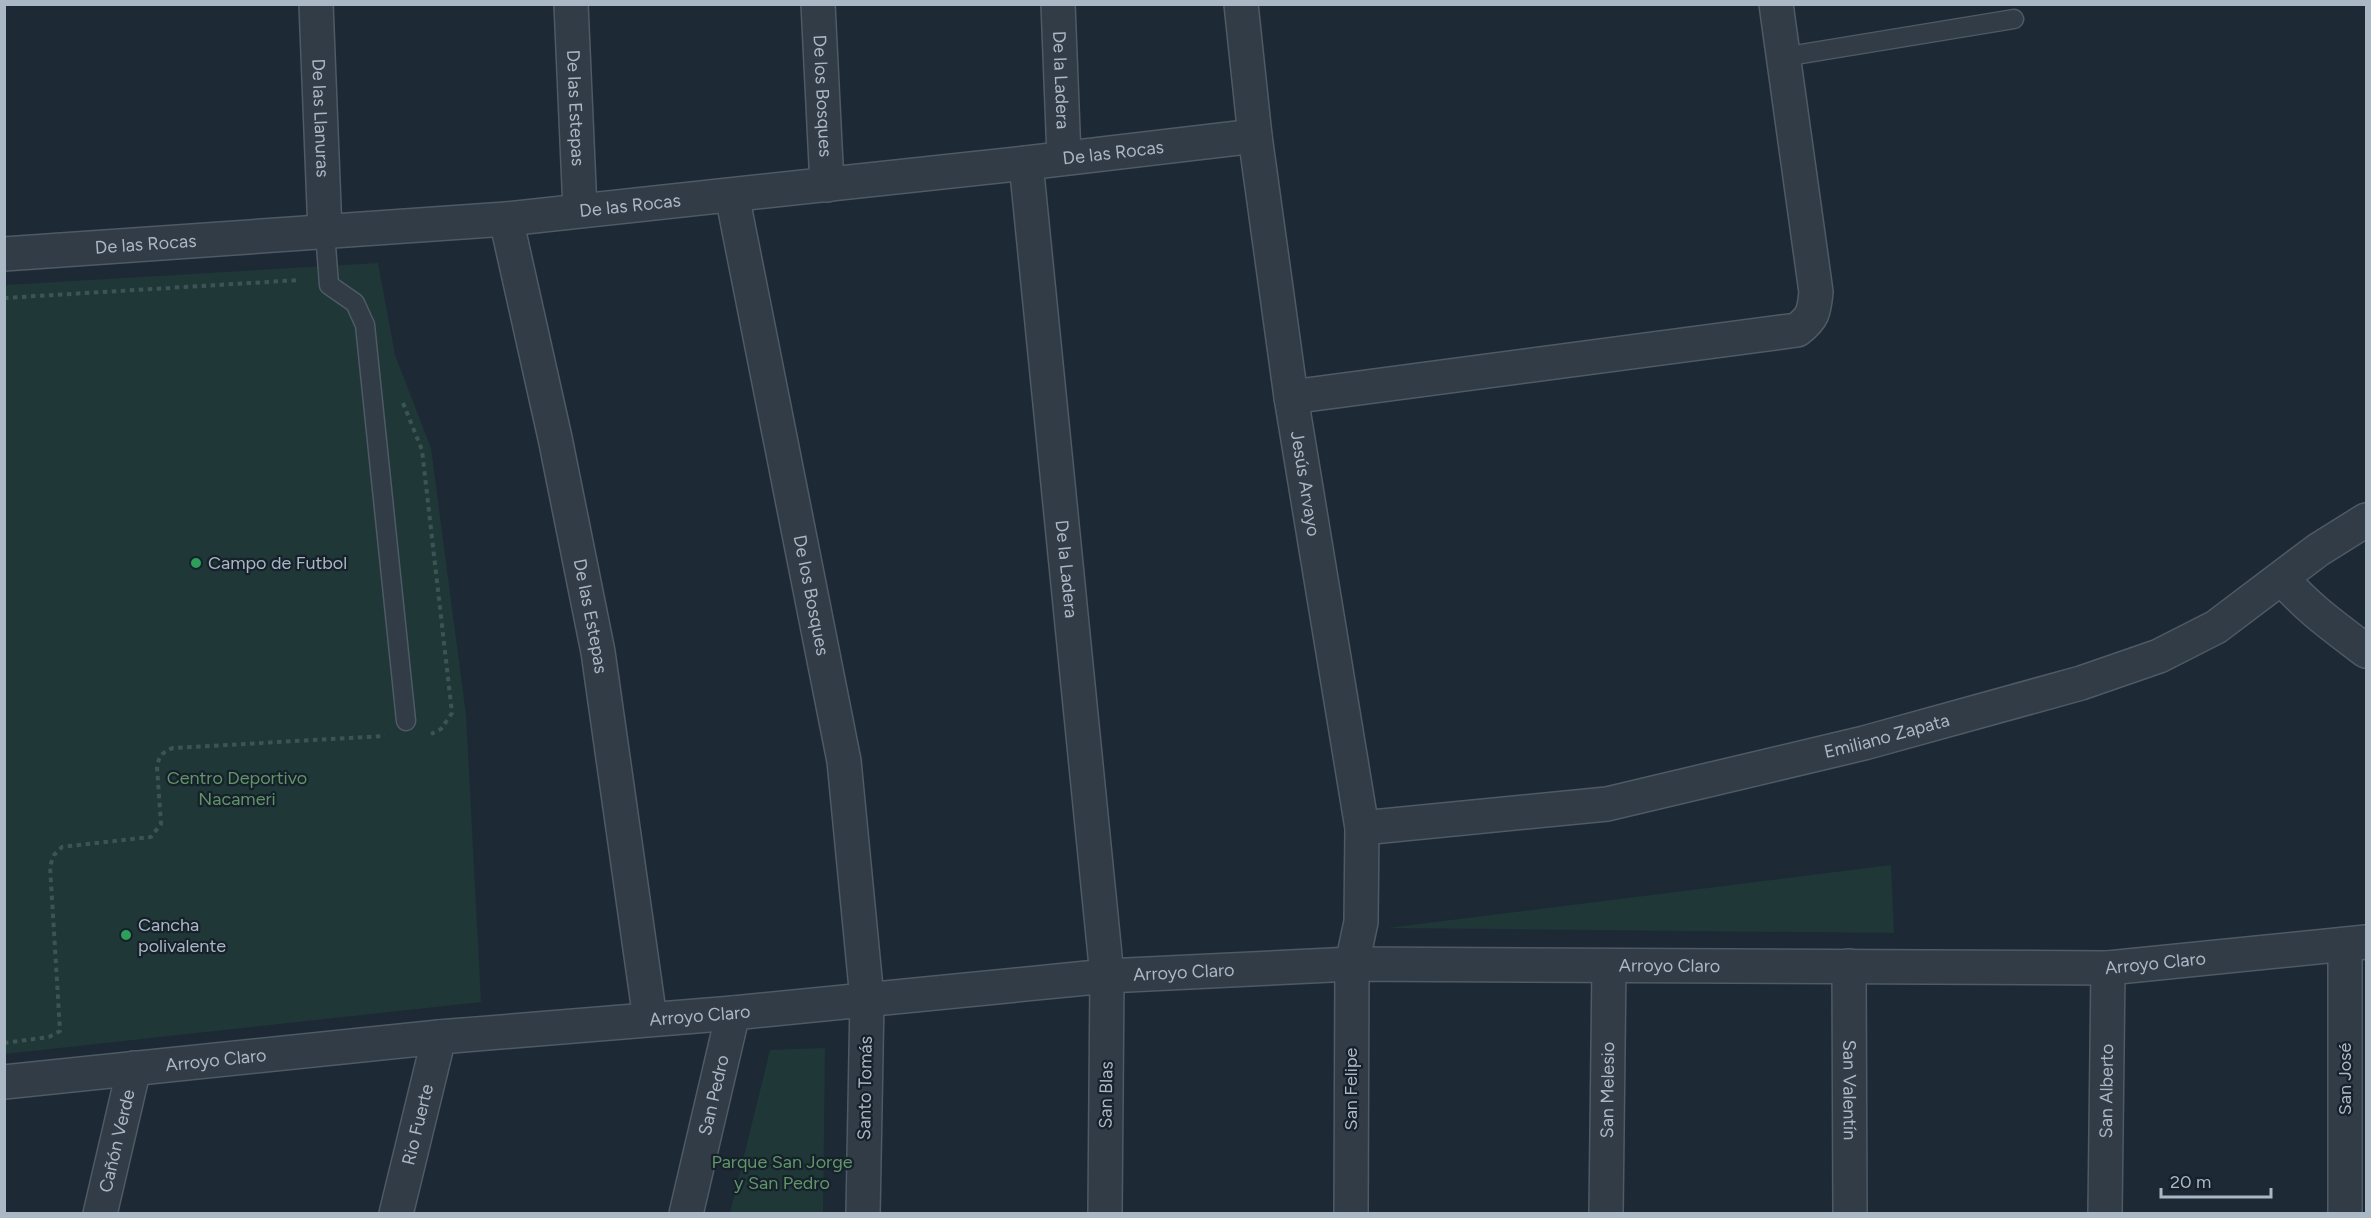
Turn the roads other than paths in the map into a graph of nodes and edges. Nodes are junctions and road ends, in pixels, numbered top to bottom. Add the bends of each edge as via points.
1 (316, 4) edge
2 (571, 4) edge
3 (818, 4) edge
4 (1058, 4) edge
5 (1241, 4) edge
6 (1776, 4) edge
7 (2013, 19) dead end
8 (1783, 57) junction
9 (1255, 136) junction
10 (1064, 157) junction
11 (1026, 163) junction
12 (827, 185) junction
13 (732, 195) junction
14 (580, 210) junction
15 (506, 219) junction
16 (325, 232) junction
17 (4, 254) edge
18 (1291, 397) junction
19 (2367, 520) edge
20 (2282, 578) junction
21 (2367, 651) edge
22 (401, 729) road end
23 (1362, 828) junction
24 (2356, 944) edge
25 (1352, 964) junction
26 (1609, 966) junction
27 (1849, 966) junction
28 (2108, 968) junction
29 (1107, 976) junction
30 (867, 999) junction
31 (733, 1013) junction
32 (650, 1019) junction
33 (438, 1037) junction
34 (134, 1068) junction
35 (4, 1082) edge
36 (100, 1214) edge
37 (396, 1214) edge
38 (686, 1214) edge
39 (863, 1214) edge
40 (1105, 1214) edge
41 (1350, 1214) edge
42 (1606, 1214) edge
43 (1850, 1214) edge
44 (2106, 1214) edge
45 (2345, 1214) edge

1 - 16 street, De las Llanuras
2 - 14 street, De las Estepas
3 - 12 street, De los Bosques
4 - 10 street, De la Ladera
5 - 9 street, Jesús Arvayo
6 - 8 street
7 - 8 lane
8 - 18 street via 1816,292 1814,311 1797,330
9 - 10 street, De las Rocas
9 - 18 street, Jesús Arvayo
10 - 11 street, De las Rocas
11 - 12 street, De las Rocas
11 - 29 street, De la Ladera
12 - 13 street, De las Rocas
13 - 14 street, De las Rocas
13 - 30 street, De los Bosques via 844,761
14 - 15 street, De las Rocas
15 - 16 street, De las Rocas
15 - 32 street, De las Estepas via 598,652
16 - 17 street, De las Rocas
16 - 22 lane via 329,285 355,303 365,325
18 - 23 street, Jesús Arvayo
19 - 20 street, Emiliano Zapata
20 - 21 street via 2318,615
20 - 23 street, Emiliano Zapata via 2216,627 2159,656 2004,705 1607,804
23 - 25 street, Jesús Arvayo via 1361,922
24 - 28 street, Arroyo Claro
24 - 45 street, San José
25 - 26 street, Arroyo Claro
25 - 29 street, Arroyo Claro
25 - 41 street, San Felipe
26 - 27 street, Arroyo Claro
26 - 42 street, San Melesio
27 - 28 street, Arroyo Claro
27 - 43 street, San Valentín
28 - 44 street, San Alberto
29 - 30 street, Arroyo Claro
29 - 40 street, San Blas
30 - 31 street, Arroyo Claro
30 - 39 street, Santo Tomás
31 - 32 street, Arroyo Claro
31 - 38 street, San Pedro
32 - 33 street, Arroyo Claro
33 - 34 street, Arroyo Claro
33 - 37 street, Rio Fuerte
34 - 35 street, Arroyo Claro
34 - 36 street, Cañón Verde

